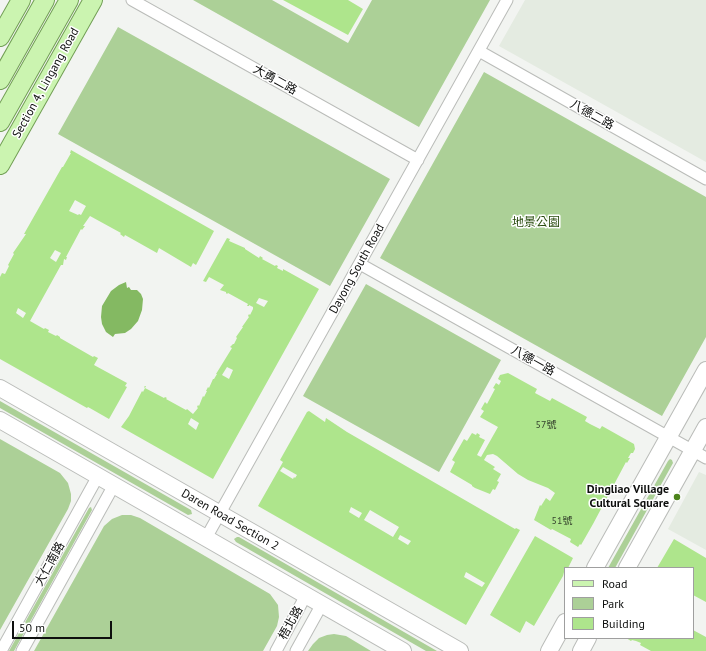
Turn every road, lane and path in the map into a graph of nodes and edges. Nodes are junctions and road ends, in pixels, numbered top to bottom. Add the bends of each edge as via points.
1 (21, 0) edge
2 (45, 0) edge
3 (69, 0) edge
4 (93, 0) edge
5 (132, 0) edge
6 (508, 0) edge
7 (0, 37) edge
8 (479, 51) junction
9 (0, 80) edge
10 (0, 122) edge
11 (418, 160) junction
12 (0, 165) edge
13 (706, 179) edge
14 (360, 264) junction
15 (706, 370) edge
16 (0, 388) edge
17 (0, 420) edge
18 (706, 427) edge
19 (668, 437) junction
20 (699, 454) edge
21 (98, 476) junction
22 (114, 485) junction
23 (220, 514) junction
24 (206, 538) junction
25 (596, 567) edge
26 (628, 567) edge
27 (306, 595) junction
28 (322, 604) junction
29 (564, 624) edge
30 (587, 639) edge
31 (1, 651) edge
32 (22, 651) edge
33 (276, 651) edge
34 (296, 651) edge
35 (403, 651) edge
36 (460, 651) edge
37 (549, 651) edge
38 (581, 651) edge

1 - 7 main road
2 - 9 main road
3 - 10 main road, Section 4, Lingang Road
4 - 12 main road, Section 4, Lingang Road
5 - 11 street, 大勇二路
6 - 8 street, Dayong South Road
8 - 11 street, Dayong South Road
8 - 13 street, 八德二路
11 - 14 street, Dayong South Road
14 - 19 street, 八德一路
14 - 23 street, Dayong South Road
15 - 19 street
16 - 23 street, Daren Road Section 2
17 - 21 street
18 - 20 street
19 - 20 street, 八德一路
19 - 25 street
20 - 26 street
21 - 22 street
21 - 31 street, 大仁南路
22 - 24 street
22 - 32 street, 大仁南路
23 - 24 street, Dayong South Road
23 - 36 street, Daren Road Section 2
24 - 27 street
27 - 28 street
27 - 33 street, 梧北路
28 - 34 street, 梧北路
28 - 35 street
29 - 37 street
30 - 38 street

